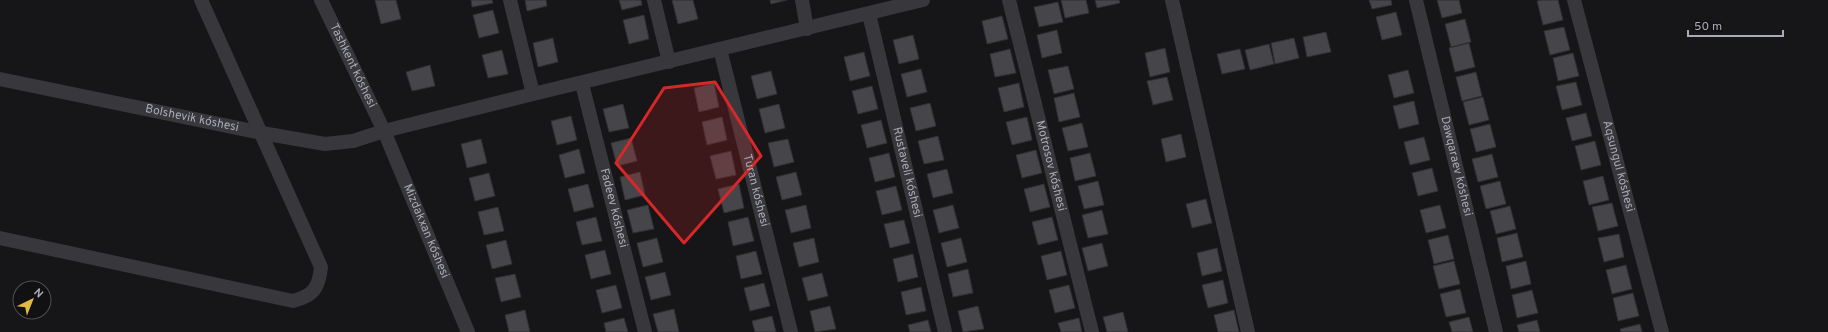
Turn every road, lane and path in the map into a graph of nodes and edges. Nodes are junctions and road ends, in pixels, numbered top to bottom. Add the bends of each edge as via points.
1 (201, 0) edge
2 (320, 0) edge
3 (510, 0) edge
4 (654, 0) edge
5 (802, 0) edge
6 (923, 0) edge
7 (1009, 0) edge
8 (1172, 0) edge
9 (1416, 0) edge
10 (1574, 0) edge
11 (869, 14) junction
12 (807, 29) junction
13 (720, 50) junction
14 (669, 62) junction
15 (0, 79) edge
16 (582, 84) junction
17 (534, 94) junction
18 (384, 132) junction
19 (262, 133) junction
20 (0, 238) edge
21 (468, 332) edge
22 (645, 332) edge
23 (792, 332) edge
24 (945, 332) edge
25 (1092, 332) edge
26 (1248, 332) edge
27 (1496, 332) edge
28 (1662, 332) edge

1 - 19 street
2 - 18 street, Tashkent kóshesi
3 - 17 street
4 - 14 street
5 - 12 street
6 - 11 street, Bolshevik kóshesi
7 - 25 street, Motrosov kóshesi
8 - 26 street
9 - 27 street, Dawqaraev kóshesi
10 - 28 street, Aqsungul kóshesi
11 - 12 street, Bolshevik kóshesi
11 - 24 street, Rustaveli kóshesi
12 - 13 street, Bolshevik kóshesi
13 - 14 street, Bolshevik kóshesi
13 - 23 street, Turan kóshesi
14 - 16 street, Bolshevik kóshesi
15 - 19 street, Bolshevik kóshesi
16 - 17 street, Bolshevik kóshesi
16 - 22 street, Fadeev kóshesi
17 - 18 street, Bolshevik kóshesi
18 - 19 street, Bolshevik kóshesi via 353,141 325,144
18 - 21 street, Mizdakxan kóshesi
19 - 20 street via 321,267 319,282 304,298 293,301

